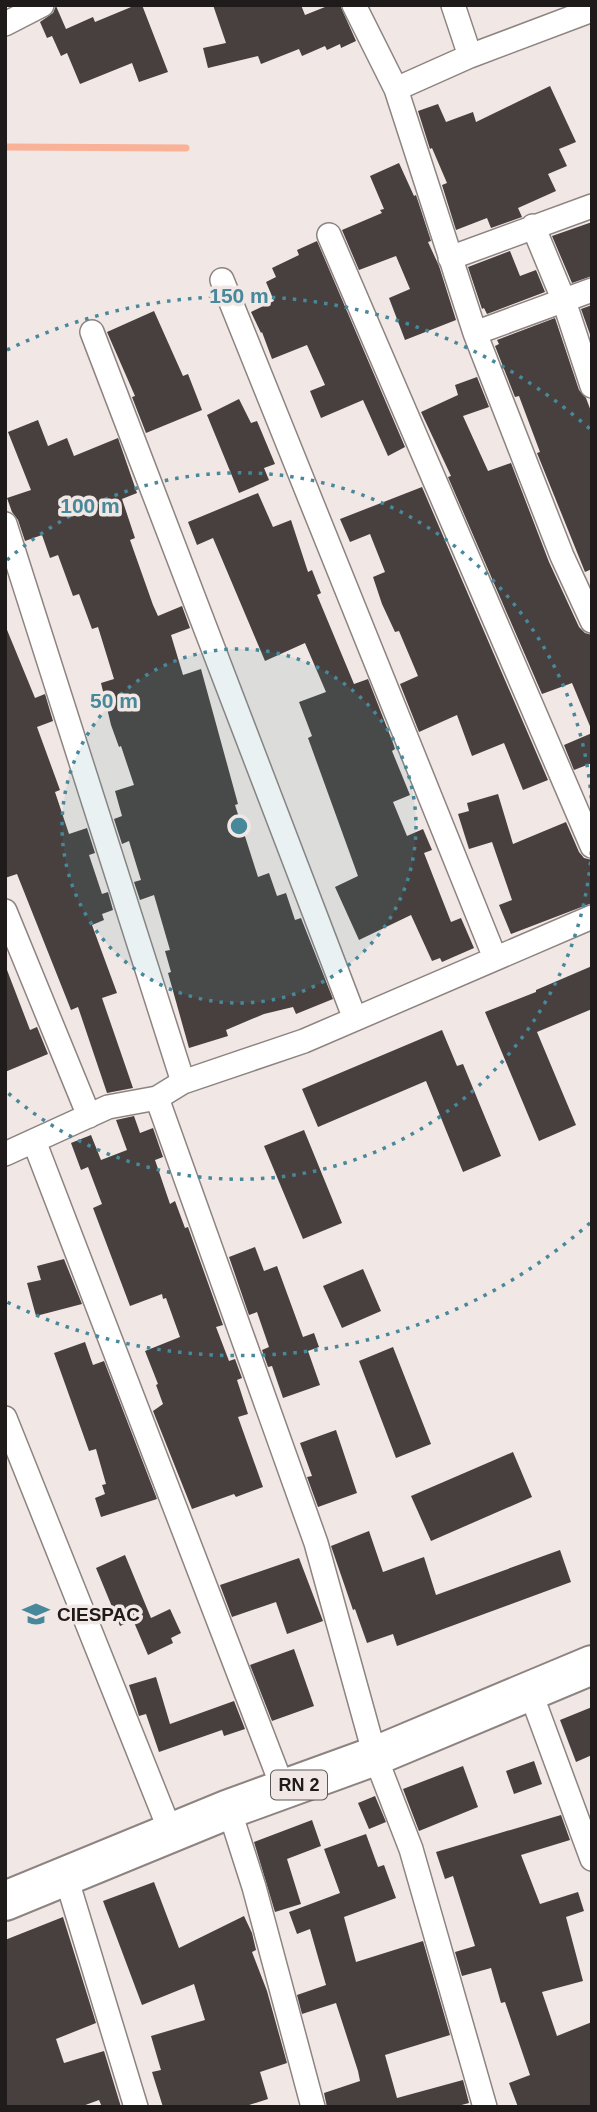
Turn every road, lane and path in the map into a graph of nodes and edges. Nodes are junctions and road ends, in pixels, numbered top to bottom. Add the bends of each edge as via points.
1 (42, 5) edge
2 (354, 5) edge
3 (453, 5) edge
4 (592, 10) edge
5 (5, 24) edge
6 (470, 56) junction
7 (396, 89) junction
8 (592, 206) edge
9 (533, 226) junction
10 (329, 235) dead end
11 (450, 258) junction
12 (222, 280) dead end
13 (592, 290) edge
14 (564, 301) junction
15 (92, 332) dead end
16 (475, 333) junction
17 (592, 386) edge
18 (5, 524) edge
19 (592, 621) edge
20 (592, 846) edge
21 (5, 911) edge
22 (592, 917) edge
23 (495, 958) junction
24 (355, 1019) junction
25 (183, 1082) junction
26 (157, 1098) junction
27 (89, 1116) junction
28 (34, 1141) junction
29 (5, 1154) edge
30 (5, 1418) edge
31 (592, 1665) edge
32 (530, 1691) junction
33 (374, 1756) junction
34 (284, 1791) junction
35 (229, 1810) junction
36 (172, 1833) junction
37 (592, 1859) edge
38 (66, 1877) junction
39 (5, 1901) edge
40 (136, 2107) edge
41 (313, 2107) edge
42 (485, 2107) edge

1 - 5 street
2 - 7 street
3 - 6 street
4 - 6 street
6 - 7 street
7 - 11 street
8 - 9 street
9 - 11 street
9 - 14 street
10 - 20 street
11 - 16 street
12 - 23 street
13 - 14 street
14 - 16 street
14 - 17 street
15 - 24 street
16 - 19 street
18 - 25 street
21 - 27 street
22 - 23 street
23 - 24 street
24 - 25 street
25 - 26 street
26 - 27 street via 108,1107
26 - 33 street via 316,1543
27 - 28 street
28 - 29 street
28 - 34 street
30 - 36 street
31 - 32 highway, RN 2
32 - 33 highway, RN 2
32 - 37 street
33 - 34 highway, RN 2
33 - 42 street via 411,1849
34 - 35 highway, RN 2
35 - 36 highway, RN 2
35 - 41 street
36 - 38 highway, RN 2
38 - 39 highway, RN 2
38 - 40 street

